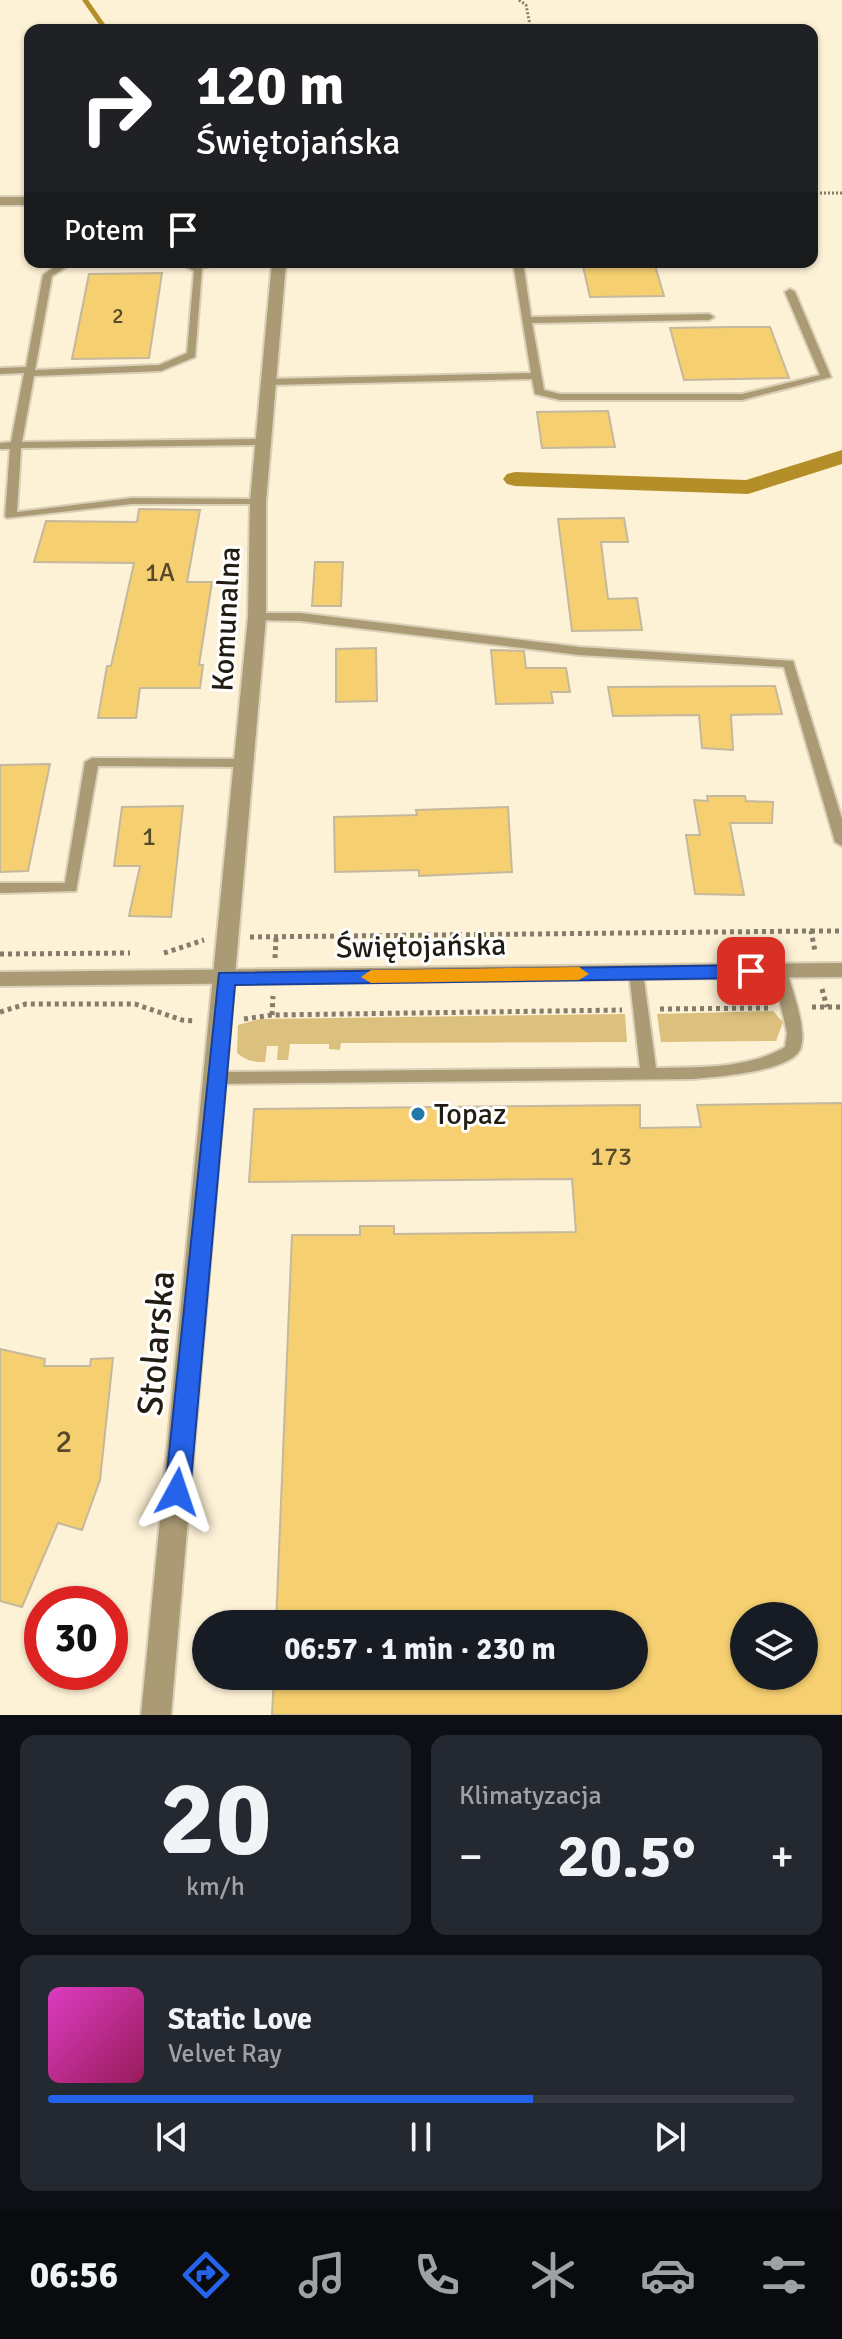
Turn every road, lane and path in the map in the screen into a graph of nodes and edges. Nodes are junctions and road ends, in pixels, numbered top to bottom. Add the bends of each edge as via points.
1 (519, 0) edge
2 (530, 24) edge
3 (818, 193) edge
4 (842, 193) edge
5 (0, 201) edge
6 (24, 201) edge
7 (58, 268) edge
8 (196, 268) edge
9 (278, 268) edge
10 (519, 268) edge
11 (790, 292) dead end
12 (709, 317) dead end
13 (527, 320) junction
14 (0, 371) edge
15 (30, 372) junction
16 (536, 376) junction
17 (269, 382) junction
18 (264, 442) junction
19 (16, 445) junction
20 (0, 446) edge
21 (258, 502) junction
22 (257, 617) junction
23 (245, 763) junction
24 (842, 842) edge
25 (0, 888) edge
26 (811, 931) junction
27 (842, 931) edge
28 (246, 937) dead end
29 (210, 938) dead end
30 (136, 953) dead end
31 (151, 953) dead end
32 (0, 954) edge
33 (842, 970) edge
34 (780, 971) junction
35 (818, 971) junction
36 (636, 973) junction
37 (226, 978) junction
38 (0, 979) edge
39 (827, 1007) junction
40 (842, 1007) edge
41 (788, 1008) junction
42 (640, 1010) junction
43 (0, 1012) edge
44 (203, 1021) dead end
45 (239, 1021) dead end
46 (649, 1073) junction
47 (217, 1078) junction
48 (156, 1715) edge

1 - 2 path via 526,5
3 - 4 path
5 - 6 street
7 - 15 lane via 48,275
8 - 15 lane via 192,355 161,368
9 - 17 street, Komunalna
10 - 13 lane
11 - 16 lane via 826,377 742,397 560,397 539,392
12 - 13 lane
13 - 16 lane
14 - 15 lane
15 - 19 lane
16 - 17 lane
17 - 18 street, Komunalna
18 - 19 lane
18 - 21 street, Komunalna
19 - 20 lane
19 - 21 lane via 11,516 132,501
21 - 22 street, Komunalna
22 - 23 street, Komunalna
22 - 24 lane via 300,617 579,651 789,664
23 - 25 lane via 92,762 71,888
23 - 37 street, Komunalna
26 - 27 path
26 - 28 path
26 - 35 path
29 - 31 path
30 - 32 path
33 - 35 street, Świętojańska
34 - 35 street, Świętojańska
34 - 36 street, Świętojańska
34 - 41 lane
35 - 39 path
36 - 37 street, Świętojańska
36 - 42 lane
37 - 38 street, Świętojańska
37 - 47 street, Stolarska
39 - 40 path
39 - 41 path
41 - 42 path
41 - 46 lane via 795,1033 792,1050 775,1062
42 - 45 path via 272,1015
42 - 46 lane
43 - 44 path via 26,1004 135,1004 182,1020
46 - 47 lane
47 - 48 street, Stolarska

